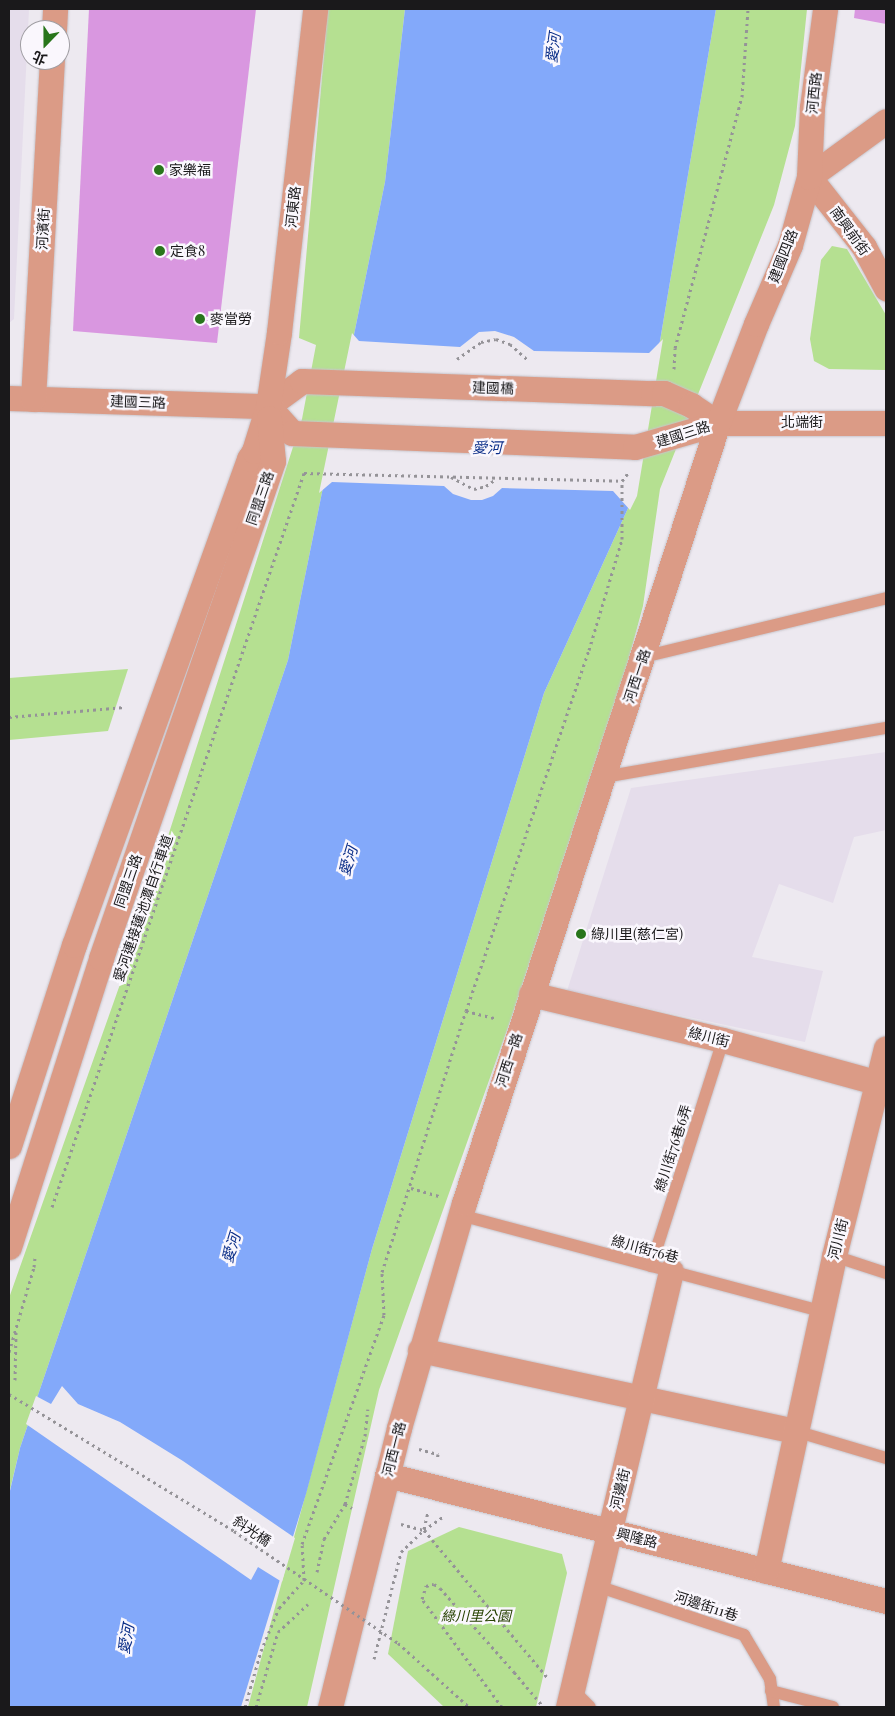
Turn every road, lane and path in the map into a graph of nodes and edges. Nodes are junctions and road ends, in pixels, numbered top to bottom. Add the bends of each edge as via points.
1 (315, 9) edge
2 (748, 9) edge
3 (825, 9) edge
4 (51, 70) edge
5 (886, 121) edge
6 (809, 177) junction
7 (886, 288) edge
8 (457, 358) dead end
9 (529, 361) dead end
10 (661, 394) junction
11 (9, 398) edge
12 (34, 399) junction
13 (268, 406) junction
14 (718, 422) junction
15 (886, 423) edge
16 (642, 446) junction
17 (450, 477) junction
18 (497, 478) junction
19 (622, 481) junction
20 (886, 598) edge
21 (643, 657) junction
22 (125, 707) dead end
23 (9, 717) edge
24 (886, 728) edge
25 (604, 777) junction
26 (531, 994) junction
27 (466, 1011) junction
28 (520, 1026) junction
29 (723, 1040) junction
30 (886, 1048) edge
31 (882, 1084) edge
32 (9, 1146) edge
33 (51, 1210) dead end
34 (460, 1215) junction
35 (9, 1247) edge
36 (834, 1256) junction
37 (35, 1257) dead end
38 (661, 1268) junction
39 (886, 1273) edge
40 (822, 1311) junction
41 (17, 1326) junction
42 (420, 1350) junction
43 (9, 1352) edge
44 (15, 1380) dead end
45 (9, 1394) edge
46 (640, 1398) junction
47 (368, 1409) dead end
48 (795, 1432) junction
49 (886, 1458) edge
50 (388, 1475) junction
51 (448, 1514) dead end
52 (424, 1530) junction
53 (610, 1531) junction
54 (766, 1571) junction
55 (317, 1572) dead end
56 (597, 1586) junction
57 (886, 1601) edge
58 (308, 1604) dead end
59 (374, 1659) dead end
60 (552, 1670) dead end
61 (772, 1691) junction
62 (545, 1697) dead end
63 (570, 1698) edge
64 (245, 1707) edge
65 (256, 1707) edge
66 (330, 1707) edge
67 (469, 1707) edge
68 (502, 1707) edge
69 (542, 1707) edge
70 (590, 1707) edge
71 (774, 1707) edge
72 (833, 1707) edge

1 - 13 street, 河東路
2 - 10 path via 742,97 675,348 675,365
3 - 6 street, 河西路 via 812,107
4 - 12 street, 河濱街
5 - 6 street
6 - 7 street, 南興前街 via 864,247
6 - 14 street, 建國四路 via 790,245
8 - 9 path via 481,342 496,339 510,344
10 - 13 street, 建國橋 via 302,381
10 - 14 street, 建國三路 via 690,405
11 - 12 street, 建國三路
12 - 13 street, 建國三路
13 - 16 street via 292,433
13 - 32 street, 同盟三路 via 74,945
13 - 35 street, 同盟三路 via 273,462 104,948
14 - 15 street, 北端街
14 - 16 street, 建國三路
14 - 21 street, 河西一路
16 - 19 path
17 - 18 path
17 - 18 path via 474,489
17 - 33 path, 愛河連接蓮池潭自行車道 via 304,473
18 - 19 path
19 - 27 path via 622,539 589,650
20 - 21 lane
21 - 25 street, 河西一路
22 - 23 path
24 - 25 lane
25 - 26 street, 河西一路
26 - 28 street, 河西一路
26 - 29 street, 綠川街
27 - 28 path
27 - 64 path via 382,1272 384,1315 302,1544 304,1580 279,1608 261,1651
28 - 34 street, 河西一路
29 - 31 street, 綠川街
29 - 38 lane, 綠川街76巷6弄
30 - 31 street, 河川街
31 - 36 street, 河川街
34 - 38 lane, 綠川街76巷
34 - 42 street, 河西一路
36 - 39 lane
36 - 40 street, 河川街
37 - 41 path
38 - 40 lane, 綠川街76巷
38 - 46 street, 河邊街
40 - 48 street, 河川街
41 - 43 path
41 - 44 path
42 - 46 street
42 - 50 street, 河西一路
45 - 67 path, 斜光橋, bridge via 234,1531 398,1643
46 - 48 street
46 - 53 street, 河邊街
47 - 55 path via 365,1436 345,1504 324,1539
48 - 49 lane
48 - 54 street, 河川街
50 - 53 street, 興隆路
50 - 66 street, 河西一路
51 - 52 path
52 - 59 path via 401,1552
52 - 60 path via 549,1680
53 - 54 street, 興隆路
53 - 56 street, 河邊街
54 - 57 street, 興隆路
56 - 61 lane, 河邊街11巷 via 744,1635 770,1679
56 - 63 street, 河邊街
58 - 65 path via 278,1632
61 - 71 lane, 河邊街11巷
61 - 72 lane
62 - 69 path
63 - 70 lane
68 - 69 path, bridge via 422,1599 426,1586 434,1584 440,1588

